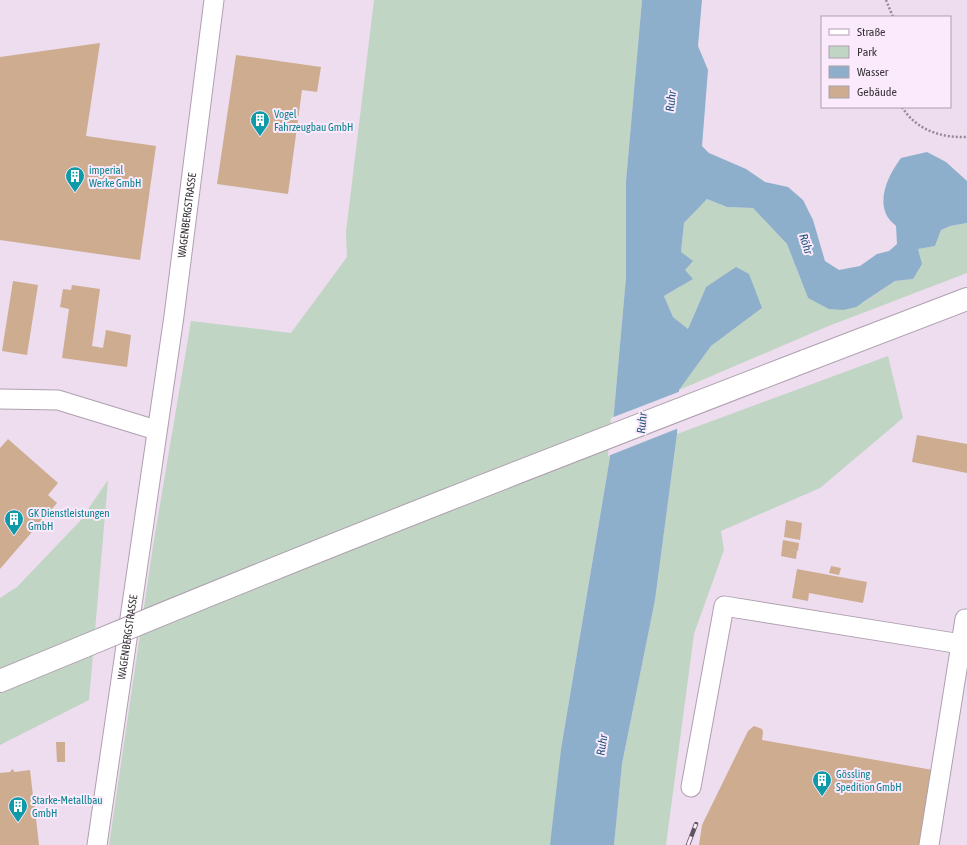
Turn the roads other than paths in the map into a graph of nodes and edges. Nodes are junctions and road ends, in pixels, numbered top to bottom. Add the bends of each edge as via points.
1 (214, 0) edge
2 (967, 299) edge
3 (0, 399) edge
4 (156, 430) junction
5 (967, 619) edge
6 (961, 644) junction
7 (55, 660) junction
8 (0, 681) edge
9 (0, 690) edge
10 (691, 787) dead end
11 (97, 845) edge
12 (929, 845) edge

1 - 4 street, WAGENBERGSTRASSE via 174,316
2 - 7 highway, bridge via 241,581
3 - 4 street via 58,400
4 - 11 street, WAGENBERGSTRASSE
5 - 6 street
6 - 10 street via 724,606
6 - 12 street
7 - 8 highway
7 - 9 highway

